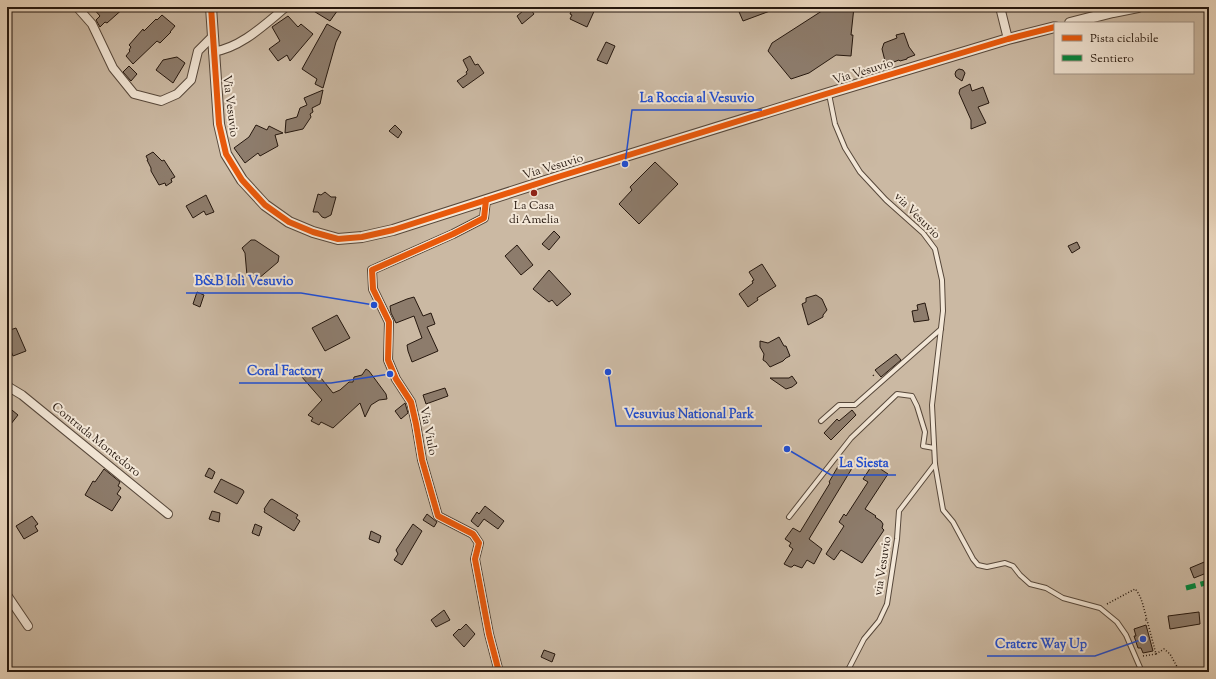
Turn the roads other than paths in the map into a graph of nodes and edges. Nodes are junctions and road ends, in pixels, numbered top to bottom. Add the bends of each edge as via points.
1 (77, 7) edge
2 (211, 7) edge
3 (286, 7) edge
4 (1000, 7) edge
5 (1138, 7) edge
6 (1074, 22) edge
7 (1054, 27) edge
8 (212, 37) junction
9 (1008, 40) junction
10 (213, 52) junction
11 (829, 93) junction
12 (486, 200) junction
13 (941, 329) junction
14 (7, 386) edge
15 (821, 421) dead end
16 (934, 448) junction
17 (935, 464) junction
18 (168, 514) dead end
19 (789, 517) dead end
20 (7, 595) edge
21 (28, 626) dead end
22 (499, 672) edge
23 (847, 672) edge
24 (1142, 672) edge

1 - 8 street via 92,24 113,68 134,94 161,101 177,94 191,80 198,51
2 - 8 street, Via Vesuvio
3 - 10 street via 250,36 232,47
4 - 9 street
5 - 6 street
7 - 9 street, Via Vesuvio
8 - 10 street, Via Vesuvio
9 - 11 street, Via Vesuvio
10 - 12 street, Via Vesuvio via 218,124 226,154 242,180 265,205 290,222 338,239 362,237 393,230
11 - 12 street, Via Vesuvio
11 - 13 lane, via Vesuvio via 835,124 845,148 860,172 886,200 923,233 935,249 942,280
12 - 22 street, Via Viulo via 484,218 372,270 373,289 389,322 388,360 410,402 422,460 438,516 473,534 479,543 475,559
13 - 15 lane via 855,405 839,405
13 - 16 lane, via Vesuvio via 932,405
14 - 18 street, Contrada Montedoro via 22,395
16 - 17 lane, via Vesuvio
16 - 19 lane via 923,446 925,432 912,396 897,394 851,438
17 - 23 lane, via Vesuvio via 899,511 887,604 879,621 864,639
17 - 24 lane, via Vesuvio via 943,510 978,565 987,567 1005,563 1013,566 1030,584 1046,588 1063,598 1100,608 1117,622 1126,635
20 - 21 street

